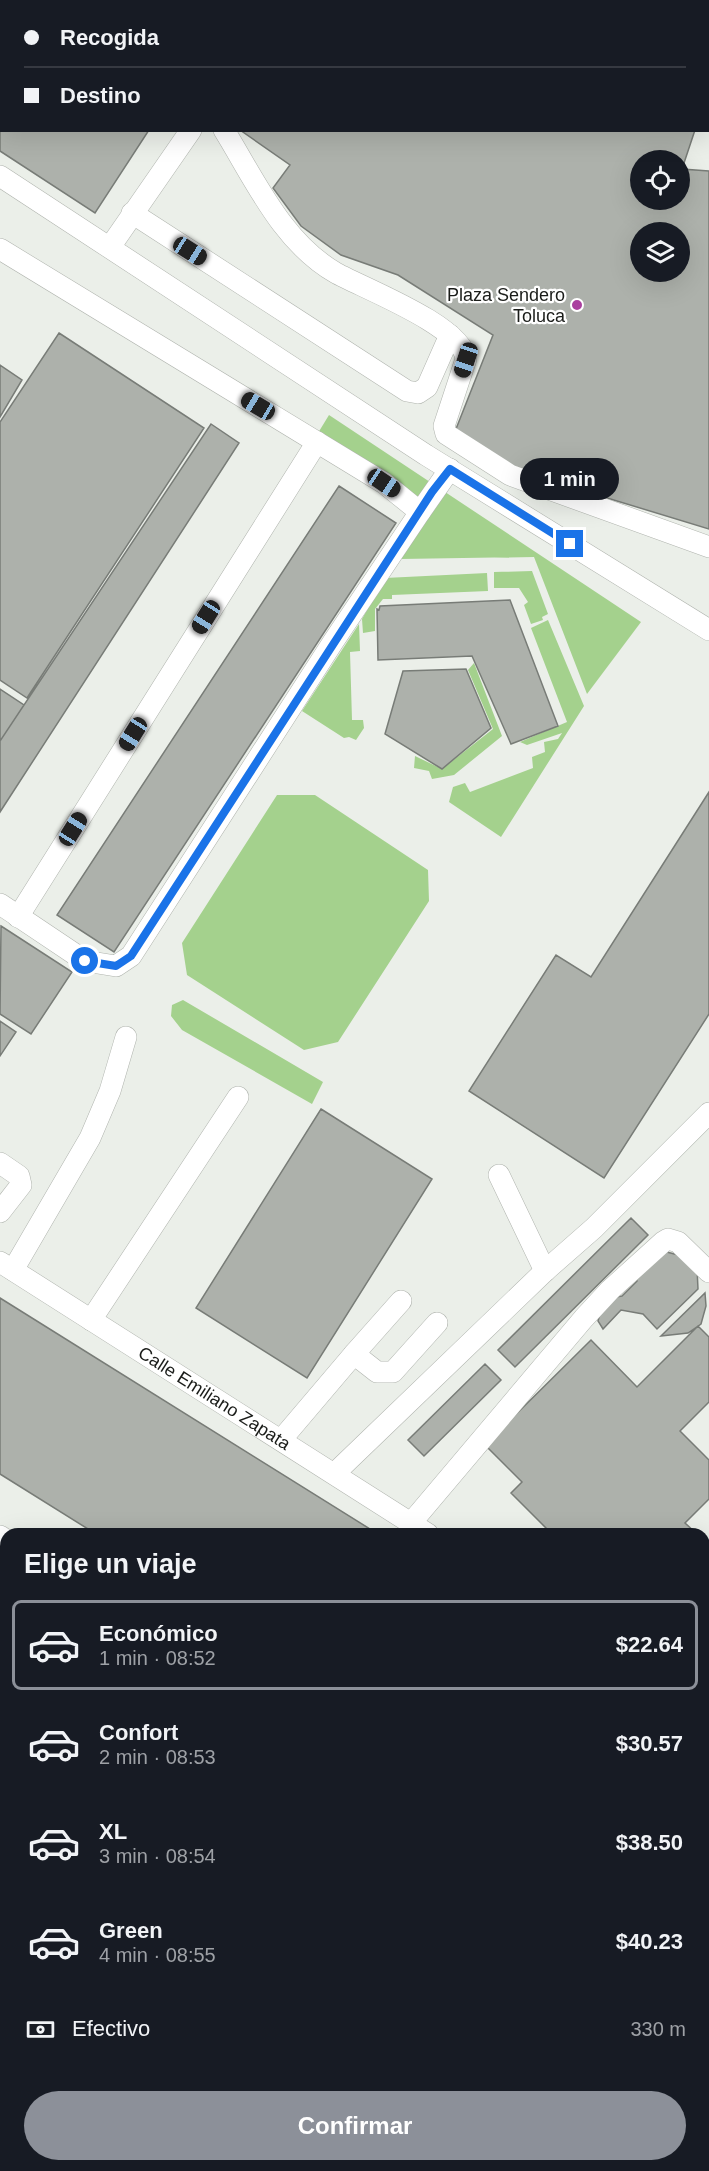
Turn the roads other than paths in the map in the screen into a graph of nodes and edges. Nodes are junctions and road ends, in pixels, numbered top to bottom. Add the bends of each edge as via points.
1 (190, 132) edge
2 (225, 132) edge
3 (0, 176) edge
4 (132, 213) junction
5 (110, 247) junction
6 (2, 254) edge
7 (450, 335) junction
8 (317, 442) junction
9 (450, 469) junction
10 (420, 512) junction
11 (709, 547) edge
12 (709, 630) edge
13 (0, 904) edge
14 (18, 917) junction
15 (126, 1037) dead end
16 (238, 1096) dead end
17 (709, 1113) edge
18 (0, 1163) edge
19 (499, 1175) dead end
20 (0, 1212) edge
21 (6, 1266) edge
22 (545, 1271) junction
23 (709, 1272) edge
24 (401, 1302) dead end
25 (91, 1320) junction
26 (437, 1323) dead end
27 (354, 1354) junction
28 (281, 1440) junction
29 (335, 1473) junction
30 (418, 1528) edge
31 (424, 1528) edge

1 - 4 street
2 - 7 street via 261,195 304,247 335,272 383,293
3 - 5 street
4 - 5 street
4 - 7 street via 407,391 418,393 427,387
5 - 9 street
6 - 8 street
7 - 11 street via 463,349 466,360 444,426 448,437 510,475
8 - 10 street via 395,490
8 - 14 street
9 - 10 street
9 - 12 street
10 - 14 street via 131,956 116,966 85,961
13 - 14 street
15 - 21 street via 110,1091 90,1138
16 - 25 street
17 - 22 street via 594,1228
18 - 20 street via 19,1176 21,1185
19 - 22 street
21 - 25 street, Calle Emiliano Zapata
22 - 29 street
23 - 31 street via 678,1242 663,1242 584,1318
24 - 27 street
25 - 28 street, Calle Emiliano Zapata
26 - 27 street via 389,1374 377,1372
27 - 28 street
28 - 29 street, Calle Emiliano Zapata
29 - 30 street, Calle Emiliano Zapata

